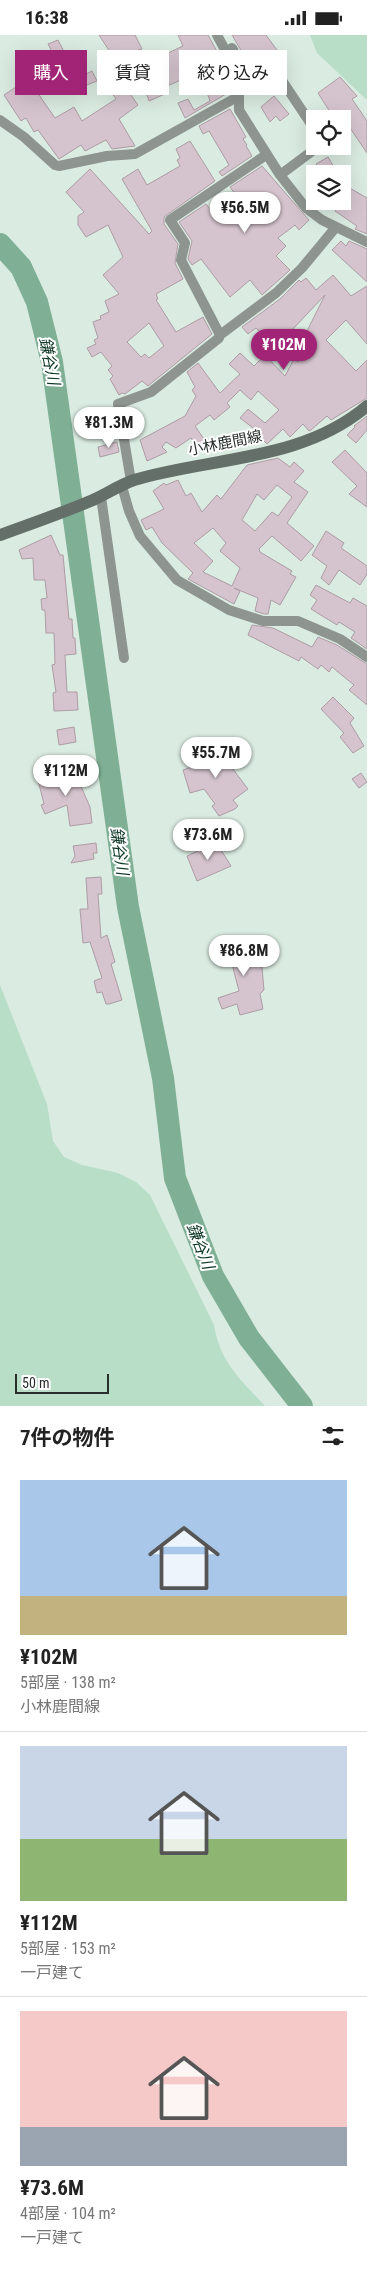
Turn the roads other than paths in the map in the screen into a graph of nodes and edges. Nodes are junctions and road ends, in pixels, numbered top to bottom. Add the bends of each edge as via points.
1 (217, 35) edge
2 (232, 47) dead end
3 (239, 96) junction
4 (306, 117) edge
5 (0, 120) edge
6 (266, 155) junction
7 (307, 155) edge
8 (280, 175) junction
9 (336, 227) junction
10 (367, 242) edge
11 (220, 335) junction
12 (367, 405) edge
13 (127, 484) junction
14 (99, 498) junction
15 (0, 535) edge
16 (367, 657) edge
17 (124, 658) dead end

1 - 3 street via 230,59
2 - 4 street via 246,75 252,79 270,76 282,82
3 - 5 street via 135,154 59,166
3 - 6 street via 239,110
6 - 8 street
6 - 11 street via 170,220 185,243 181,260
7 - 8 street
8 - 9 street via 306,208
9 - 10 street
9 - 11 street via 276,293
11 - 13 street via 151,392 118,404
12 - 13 main road, 小林鹿間線 via 348,422 297,444 171,470
13 - 14 main road, 小林鹿間線
13 - 16 street via 130,511 140,536 176,580 229,611 263,621 298,621 340,639
14 - 15 main road, 小林鹿間線
14 - 17 street

